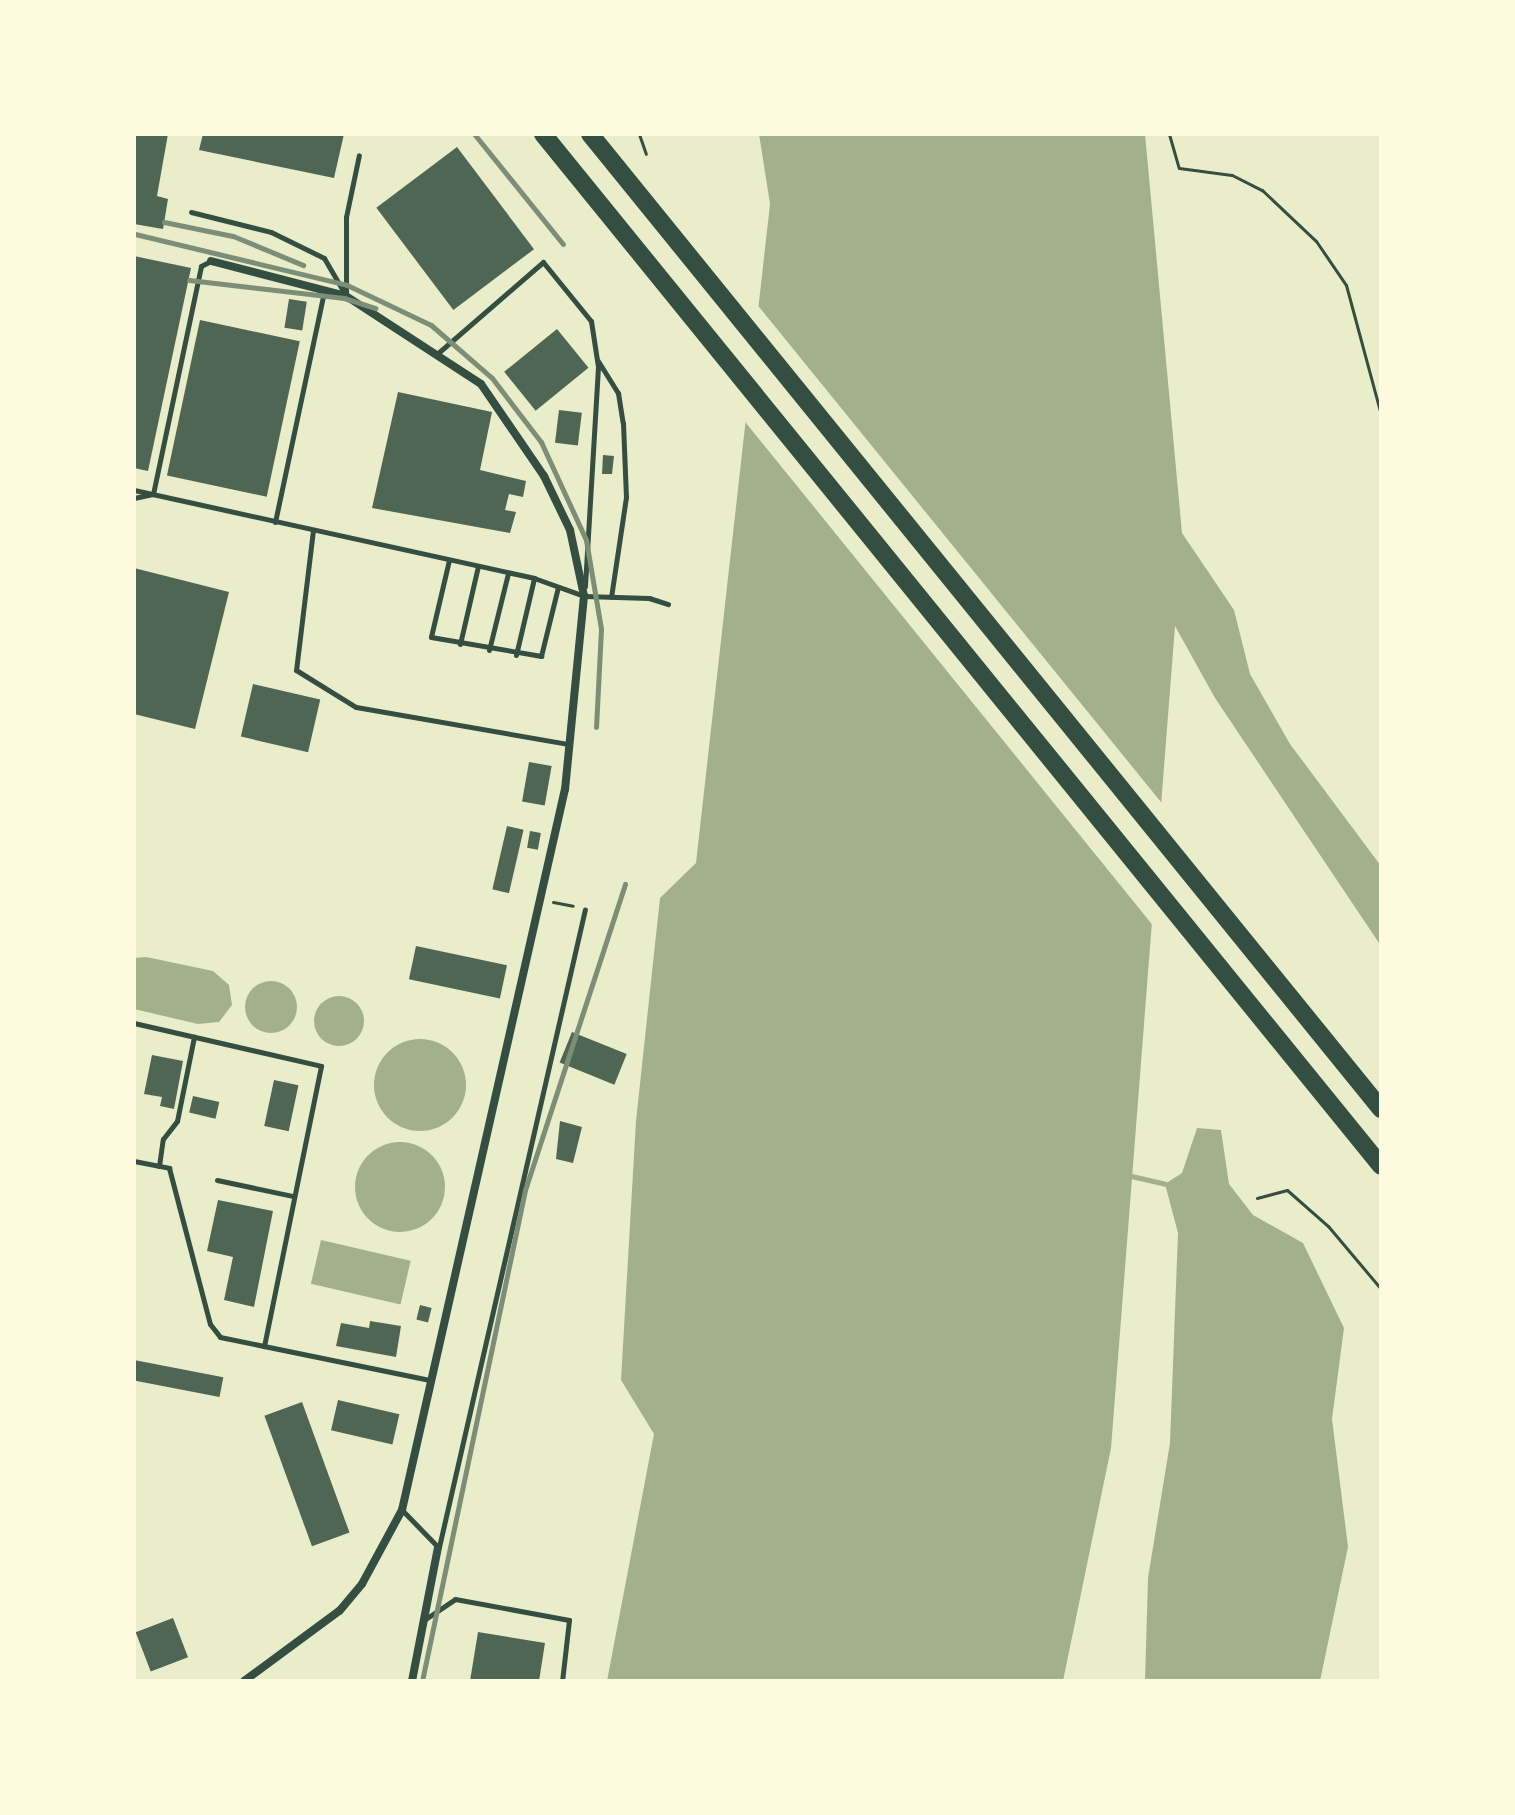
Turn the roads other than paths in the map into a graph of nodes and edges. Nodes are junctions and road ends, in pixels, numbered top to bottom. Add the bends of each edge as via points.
1 (543, 134) edge
2 (590, 134) edge
3 (359, 155) dead end
4 (191, 212) dead end
5 (211, 261) joint
6 (324, 291) junction
7 (346, 296) junction
8 (438, 353) junction
9 (597, 359) junction
10 (134, 490) edge
11 (153, 494) junction
12 (134, 498) edge
13 (275, 522) junction
14 (313, 530) junction
15 (449, 560) junction
16 (478, 566) junction
17 (508, 573) junction
18 (534, 578) junction
19 (558, 587) junction
20 (584, 596) junction
21 (611, 597) junction
22 (668, 604) dead end
23 (460, 644) junction
24 (489, 650) junction
25 (516, 656) junction
26 (570, 744) junction
27 (585, 909) road end
28 (134, 1023) edge
29 (194, 1037) junction
30 (1381, 1109) edge
31 (134, 1161) edge
32 (159, 1166) junction
33 (1381, 1166) edge
34 (217, 1180) dead end
35 (293, 1196) junction
36 (264, 1346) junction
37 (431, 1381) junction
38 (402, 1510) junction
39 (438, 1547) junction
40 (424, 1620) junction
41 (244, 1681) edge
42 (412, 1681) edge
43 (562, 1681) edge

1 - 33 highway
2 - 30 highway
3 - 7 lane via 346,217
4 - 7 lane via 271,232 324,258
5 - 6 street
5 - 11 lane via 201,266
6 - 7 street
6 - 13 lane
7 - 8 street
8 - 9 lane via 543,262 591,321
8 - 20 street via 481,384 523,440 570,530
9 - 20 lane
9 - 21 lane via 618,393 623,423 626,497
10 - 11 lane
11 - 12 lane
11 - 13 lane
13 - 14 lane
14 - 15 lane
14 - 26 lane via 296,670 356,707
15 - 16 lane
15 - 23 lane via 431,637
16 - 17 lane
16 - 23 lane
17 - 18 lane
17 - 24 lane
18 - 19 lane
18 - 25 lane
19 - 20 lane
19 - 25 lane via 541,656
20 - 21 lane
20 - 26 street
21 - 22 lane
23 - 24 lane
24 - 25 lane
26 - 37 street via 541,899
27 - 39 lane
28 - 29 lane
29 - 32 lane via 177,1121 163,1139
29 - 35 lane via 321,1066
31 - 32 lane
32 - 36 lane via 169,1168 210,1324 220,1337
34 - 35 lane
35 - 36 lane
36 - 37 lane
37 - 38 street
38 - 39 lane
38 - 41 street via 362,1584 339,1611
39 - 40 street
40 - 42 street
40 - 43 lane via 455,1599 569,1620

